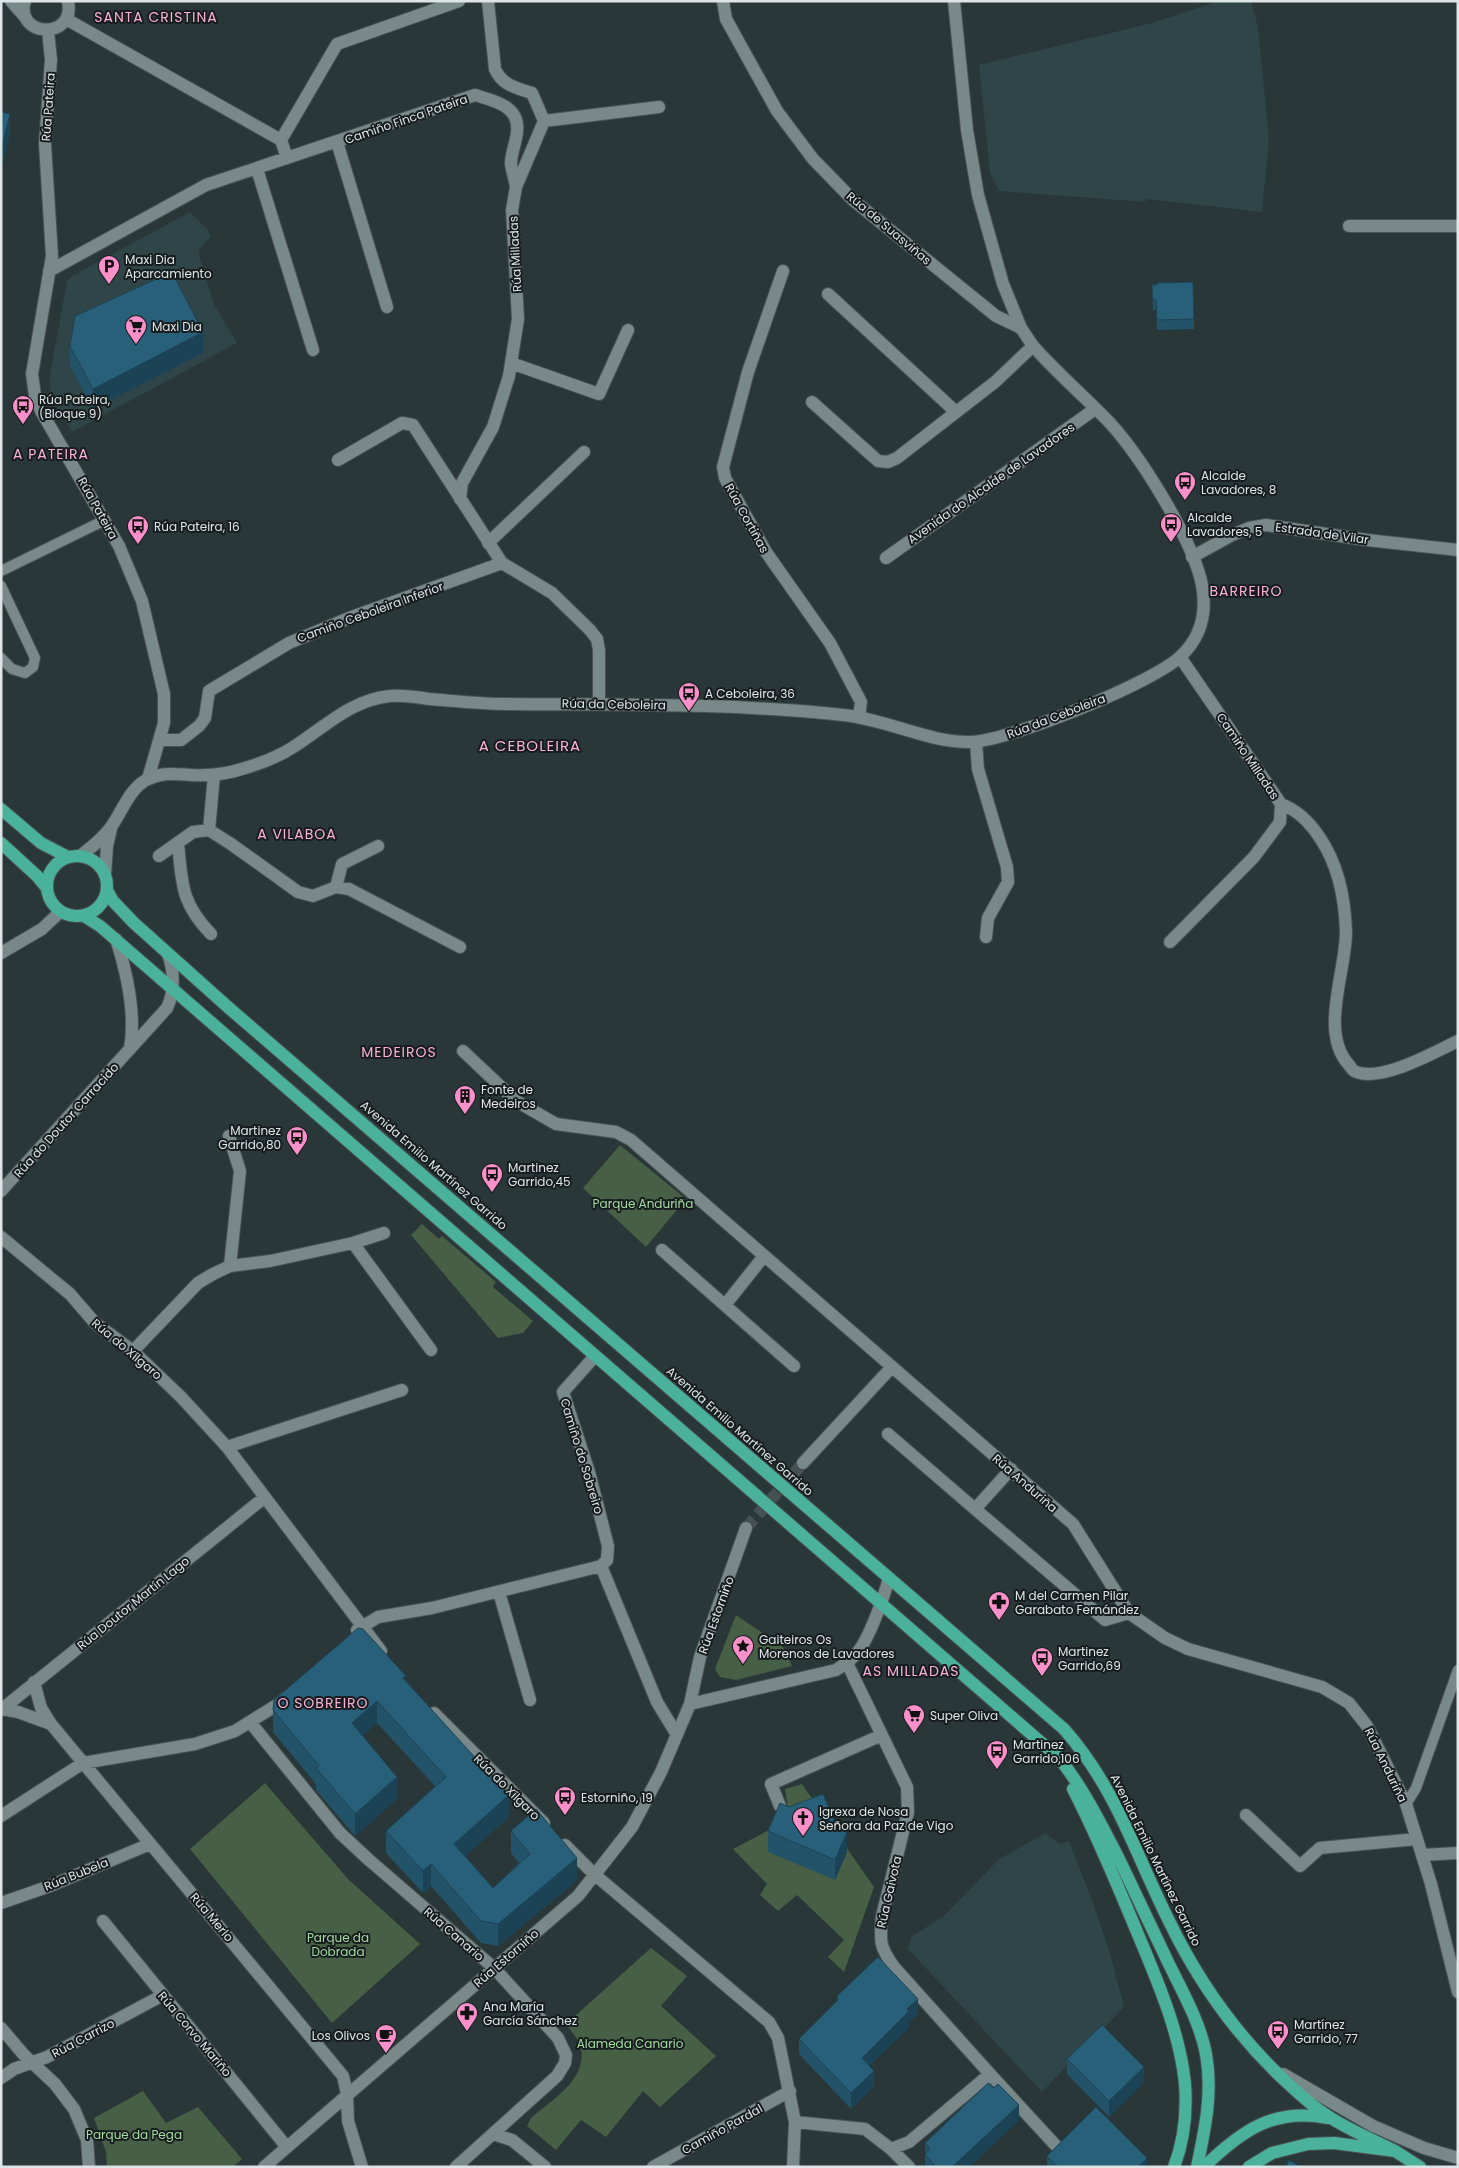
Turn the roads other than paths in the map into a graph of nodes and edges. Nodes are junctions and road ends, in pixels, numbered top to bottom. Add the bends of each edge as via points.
1 (11, 1) edge
2 (25, 1) edge
3 (68, 1) edge
4 (459, 1) edge
5 (488, 1) edge
6 (723, 1) edge
7 (954, 1) edge
8 (66, 18) junction
9 (27, 19) junction
10 (48, 31) junction
11 (659, 107) dead end
12 (544, 120) junction
13 (280, 140) junction
14 (336, 142) junction
15 (287, 158) junction
16 (257, 169) junction
17 (516, 187) junction
18 (1349, 226) dead end
19 (1458, 226) edge
20 (49, 271) junction
21 (783, 271) dead end
22 (828, 294) dead end
23 (387, 307) dead end
24 (1021, 328) junction
25 (628, 330) dead end
26 (1033, 346) junction
27 (313, 350) dead end
28 (511, 363) junction
29 (812, 402) dead end
30 (1095, 409) junction
31 (956, 412) junction
32 (584, 452) dead end
33 (338, 460) dead end
34 (460, 499) junction
35 (105, 520) junction
36 (488, 543) junction
37 (1458, 550) edge
38 (1192, 557) junction
39 (886, 558) dead end
40 (502, 563) junction
41 (1, 572) edge
42 (1, 586) edge
43 (1180, 657) junction
44 (1, 658) edge
45 (599, 703) junction
46 (859, 717) junction
47 (160, 740) junction
48 (976, 742) junction
49 (214, 775) junction
50 (148, 779) junction
51 (1281, 804) junction
52 (1, 809) edge
53 (112, 827) junction
54 (209, 830) junction
55 (1, 843) edge
56 (178, 843) junction
57 (378, 846) dead end
58 (74, 856) junction
59 (159, 856) dead end
60 (105, 875) junction
61 (46, 887) junction
62 (336, 888) junction
63 (107, 890) junction
64 (60, 912) junction
65 (84, 916) junction
66 (211, 934) dead end
67 (986, 937) dead end
68 (116, 939) junction
69 (1170, 942) dead end
70 (460, 946) dead end
71 (1, 953) edge
72 (168, 954) junction
73 (172, 989) junction
74 (190, 1004) junction
75 (167, 1008) junction
76 (1458, 1041) edge
77 (130, 1049) junction
78 (463, 1051) dead end
79 (230, 1136) dead end
80 (1, 1190) edge
81 (384, 1234) dead end
82 (1, 1237) edge
83 (353, 1243) junction
84 (662, 1250) dead end
85 (764, 1256) junction
86 (230, 1266) junction
87 (724, 1305) junction
88 (431, 1350) dead end
89 (133, 1351) junction
90 (595, 1356) junction
91 (794, 1366) dead end
92 (891, 1368) junction
93 (402, 1390) dead end
94 (888, 1434) dead end
95 (227, 1447) junction
96 (803, 1463) tunnel mouth
97 (1011, 1469) junction
98 (265, 1497) junction
99 (975, 1509) junction
100 (746, 1528) tunnel mouth
101 (601, 1566) junction
102 (889, 1578) junction
103 (499, 1592) junction
104 (880, 1603) junction
105 (1129, 1613) junction
106 (363, 1625) junction
107 (350, 1636) edge
108 (847, 1663) junction
109 (391, 1664) edge
110 (1458, 1670) edge
111 (34, 1682) junction
112 (293, 1691) edge
113 (530, 1700) dead end
114 (690, 1704) junction
115 (428, 1707) edge
116 (2, 1709) edge
117 (250, 1722) junction
118 (50, 1724) junction
119 (677, 1735) junction
120 (882, 1735) junction
121 (1041, 1741) junction
122 (83, 1763) junction
123 (1406, 1804) junction
124 (780, 1806) edge
125 (1246, 1815) dead end
126 (1, 1816) edge
127 (1417, 1839) junction
128 (150, 1844) junction
129 (1458, 1853) edge
130 (1422, 1855) junction
131 (594, 1874) junction
132 (1, 1903) edge
133 (103, 1921) dead end
134 (494, 1968) junction
135 (1458, 1992) edge
136 (163, 1995) junction
137 (1, 2028) edge
138 (1266, 2062) junction
139 (32, 2063) junction
140 (990, 2074) junction
141 (1, 2078) edge
142 (790, 2091) junction
143 (347, 2094) junction
144 (323, 2114) junction
145 (1330, 2118) junction
146 (348, 2121) junction
147 (796, 2122) junction
148 (493, 2134) junction
149 (286, 2146) junction
150 (1058, 2148) edge
151 (891, 2149) junction
152 (1395, 2151) junction
153 (1458, 2158) edge
154 (89, 2167) edge
155 (264, 2167) edge
156 (362, 2167) edge
157 (456, 2167) edge
158 (546, 2167) edge
159 (653, 2167) edge
160 (793, 2167) edge
161 (909, 2167) edge
162 (1174, 2167) edge
163 (1196, 2167) edge
164 (1204, 2167) edge
165 (1249, 2167) edge
166 (1420, 2167) edge

1 - 9 street
2 - 9 street
3 - 8 street
4 - 13 street via 337,44
5 - 12 street via 498,78 532,93
6 - 24 street, Rúa de Suasviñas via 726,19 777,112 814,159 853,200 996,316
7 - 24 street via 973,172 1003,284
8 - 10 street via 62,25
8 - 13 street
9 - 10 street via 36,28
10 - 20 street, Rúa Pateira via 51,60 44,144 52,228
11 - 12 street
12 - 17 street, Rúa Milladas
13 - 15 street
14 - 15 street, Camiño Finca Pateira
14 - 17 street, Camiño Finca Pateira via 475,95 510,107 516,119 511,163
14 - 23 street, Camiño Finca Pateira
15 - 16 street, Camiño Finca Pateira
16 - 20 street, Camiño Finca Pateira via 206,185
16 - 27 street
17 - 28 street, Rúa Milladas via 512,210 518,319
18 - 19 street
20 - 35 street, Rúa Pateira via 32,374 35,396
21 - 46 street, Rúa Cortiñas via 748,372 723,467 725,478 766,552 834,651 861,702
22 - 31 street
24 - 26 street
25 - 28 street via 599,394
26 - 30 street
26 - 31 street via 995,382
28 - 34 street, Rúa Milladas via 493,427 462,483
29 - 31 street via 878,461 888,462
30 - 38 street via 1139,462 1172,516
30 - 39 street, Avenida do Alcalde de Lavadores
32 - 36 street
33 - 34 street via 402,422 413,425
34 - 36 street
35 - 41 lane
35 - 47 street, Rúa Pateira via 142,601 164,694 164,723
36 - 40 street
37 - 38 street, Estrada de Vilar via 1266,525 1232,535
38 - 43 street, Rúa da Ceboleira via 1202,581 1205,604 1199,632
40 - 45 street via 552,594 597,639
40 - 47 street, Camiño Ceboleira Inferior via 289,643 208,691 205,718 181,740
42 - 44 lane via 35,658 33,667 25,673 12,669
43 - 48 street, Rúa da Ceboleira via 1125,688 1056,717 1019,732
43 - 51 street, Camiño Milladas
45 - 46 street, Rúa da Ceboleira via 738,707
45 - 49 street, Rúa da Ceboleira via 503,704 394,695 376,698 337,716 280,754 236,771
46 - 48 street, Rúa da Ceboleira via 938,738
47 - 50 street, Rúa Pateira
48 - 67 street via 978,769 1007,867 1008,882 988,918
49 - 50 street, Rúa da Ceboleira via 163,773
49 - 54 street
50 - 53 street via 139,784 129,797
51 - 69 street, Camiño Milladas via 1280,822 1254,857
51 - 76 street via 1292,808 1315,830 1336,868 1346,934 1335,1011 1340,1056 1354,1071 1372,1073 1402,1068
52 - 58 main road via 41,843
53 - 58 street via 98,841
53 - 60 street
54 - 56 street via 193,832
54 - 62 street via 298,892 313,896
55 - 61 main road
56 - 59 street
56 - 66 street via 183,893 198,921
57 - 62 street via 342,864
58 - 60 main road via 86,857 98,864
58 - 61 main road via 59,861 52,868
60 - 63 main road
61 - 64 main road via 53,906
62 - 70 street via 349,889
63 - 65 main road via 100,907
63 - 72 main road, Avenida Emilio Martínez Garrido via 129,918
64 - 65 main road via 68,916
64 - 71 street via 42,930
65 - 68 main road
68 - 73 main road
68 - 77 street via 124,963 132,1019
72 - 73 street via 173,973
72 - 102 main road, Avenida Emilio Martínez Garrido
73 - 74 main road
73 - 75 street
74 - 75 street via 180,1003
74 - 90 main road
75 - 77 street, Rúa do Doutor Carracido
77 - 80 street, Rúa do Doutor Carracido
78 - 85 street, Rúa Anduriña via 516,1101 556,1124 616,1132 631,1140
79 - 86 street via 240,1171
81 - 83 street
82 - 89 street, Rúa do Xílgaro via 70,1294 95,1323
83 - 86 street
83 - 88 street
84 - 87 street
85 - 87 street
85 - 92 street, Rúa Anduriña
86 - 89 street via 198,1283
87 - 91 street
89 - 95 street, Rúa do Xílgaro via 182,1397
90 - 101 street, Camiño do Sobreiro via 563,1392 589,1472 608,1546 607,1560
90 - 104 main road
92 - 96 street
92 - 97 street, Rúa Anduriña
93 - 95 street
94 - 99 street
95 - 98 street, Rúa do Xílgaro
97 - 99 street
97 - 105 street, Rúa Anduriña via 1073,1524
98 - 106 street, Rúa do Xílgaro
98 - 111 street, Rúa Doutor Martín Lago
99 - 105 street via 1105,1620
100 - 114 street, Rúa Estorniño via 700,1657
101 - 103 street
101 - 119 street via 657,1702
102 - 104 street
102 - 138 main road, Avenida Emilio Martínez Garrido via 1049,1716 1084,1752 1110,1792 1169,1922 1204,1986 1224,2015
103 - 106 street via 378,1617
103 - 113 street
104 - 108 street via 863,1644
104 - 121 main road
105 - 123 street, Rúa Anduriña via 1165,1638 1188,1649 1322,1686 1349,1704 1367,1726
106 - 107 street
106 - 109 street, Rúa do Xílgaro
108 - 114 street via 836,1670
108 - 120 street, Rúa Gaivota
110 - 123 lane via 1416,1788
111 - 116 street, Rúa Doutor Martín Lago
111 - 118 street, Rúa Merlo via 41,1708
112 - 117 street
114 - 119 street, Rúa Estorniño
115 - 131 street, Rúa do Xílgaro
116 - 118 street, Rúa Merlo
117 - 122 street via 235,1731 195,1744
117 - 134 street, Rúa Canario via 340,1833
118 - 122 street, Rúa Merlo
119 - 131 street, Rúa Estorniño via 632,1827
120 - 124 street via 771,1784
120 - 140 street, Rúa Gaivota via 909,1800 882,1916 880,1943 894,1967
121 - 162 main road via 1086,1814 1150,1962 1179,2047 1186,2099 1183,2136
121 - 163 main road via 1071,1772 1099,1818 1198,2028 1206,2052 1209,2096
122 - 126 street
122 - 128 street, Rúa Merlo
123 - 127 street, Rúa Anduriña
125 - 127 street via 1300,1866 1320,1848
127 - 130 street, Rúa Anduriña
128 - 132 street, Rúa Bubela
128 - 143 street, Rúa Merlo via 343,2076
129 - 130 street
130 - 135 street, Rúa Anduriña
131 - 134 street, Rúa Estorniño via 578,1896
131 - 142 street, Rúa do Xílgaro via 769,2022 778,2038
133 - 136 street, Rúa Corvo Mariño
134 - 143 street, Rúa Estorniño
134 - 148 street, Rúa Canario via 558,2038 566,2055 557,2076
136 - 139 street, Rúa Carrizo
136 - 149 street, Rúa Corvo Mariño
137 - 139 street
138 - 145 main road, Avenida Emilio Martínez Garrido
138 - 153 street via 1373,2126 1424,2148
139 - 141 street, Rúa Carrizo
139 - 154 street via 55,2084 74,2109 86,2140
140 - 150 street, Rúa Gaivota
140 - 151 street via 909,2142
142 - 147 street, Rúa do Xílgaro
142 - 159 street, Camiño Pardal
143 - 144 street, Rúa Estorniño
143 - 146 street, Rúa Merlo
144 - 146 street
144 - 149 street, Rúa Estorniño
145 - 152 main road
145 - 164 main road via 1305,2114 1270,2119 1233,2141
146 - 156 street, Rúa Merlo
147 - 151 street via 865,2129
147 - 160 street, Rúa do Xílgaro
148 - 157 street, Rúa Canario
148 - 158 street via 512,2140
149 - 155 street, Rúa Estorniño
151 - 161 street
152 - 165 main road via 1334,2143 1308,2144 1272,2153
152 - 166 main road

